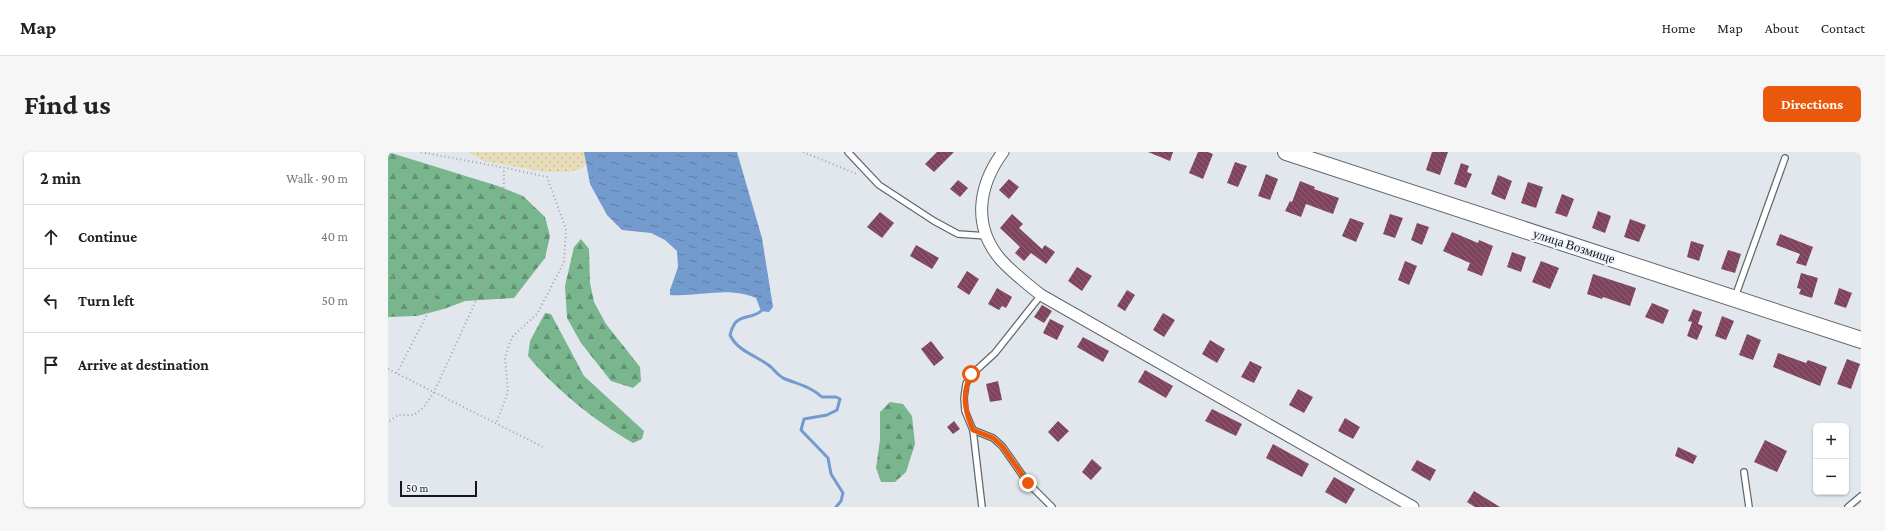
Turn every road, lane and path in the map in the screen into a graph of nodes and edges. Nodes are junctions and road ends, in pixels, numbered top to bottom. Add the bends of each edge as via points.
1 (421, 152) edge
2 (804, 152) edge
3 (848, 152) edge
4 (1003, 152) edge
5 (1286, 152) edge
6 (1785, 158) dead end
7 (504, 168) junction
8 (862, 176) dead end
9 (388, 198) edge
10 (987, 236) junction
11 (388, 275) edge
12 (485, 281) junction
13 (1041, 295) junction
14 (1734, 299) junction
15 (1861, 340) edge
16 (388, 369) edge
17 (397, 373) junction
18 (434, 392) junction
19 (388, 422) edge
20 (496, 424) junction
21 (973, 430) junction
22 (545, 448) dead end
23 (1744, 472) dead end
24 (1861, 496) edge
25 (982, 507) edge
26 (1052, 507) edge
27 (1413, 507) edge
28 (1749, 507) edge
29 (1848, 507) edge

1 - 7 path
2 - 8 path
3 - 10 lane via 880,185 934,222 958,234
4 - 10 street via 985,183 982,202
5 - 14 main road, улица Возмище
6 - 14 lane
7 - 12 path via 503,239
7 - 20 path via 547,177 566,229 564,262 537,314 512,337 505,357 508,392
9 - 12 path via 469,222
10 - 13 street via 1002,260
11 - 17 path via 437,295
12 - 18 path
13 - 21 lane via 1000,348 971,374 964,398 965,411
13 - 27 street
14 - 15 main road, улица Возмище
16 - 17 path
17 - 18 path
18 - 19 path via 423,408 414,415 398,415
18 - 20 path
20 - 22 path
21 - 25 lane
21 - 26 lane via 993,438 1002,446 1028,483
23 - 28 lane
24 - 29 lane

